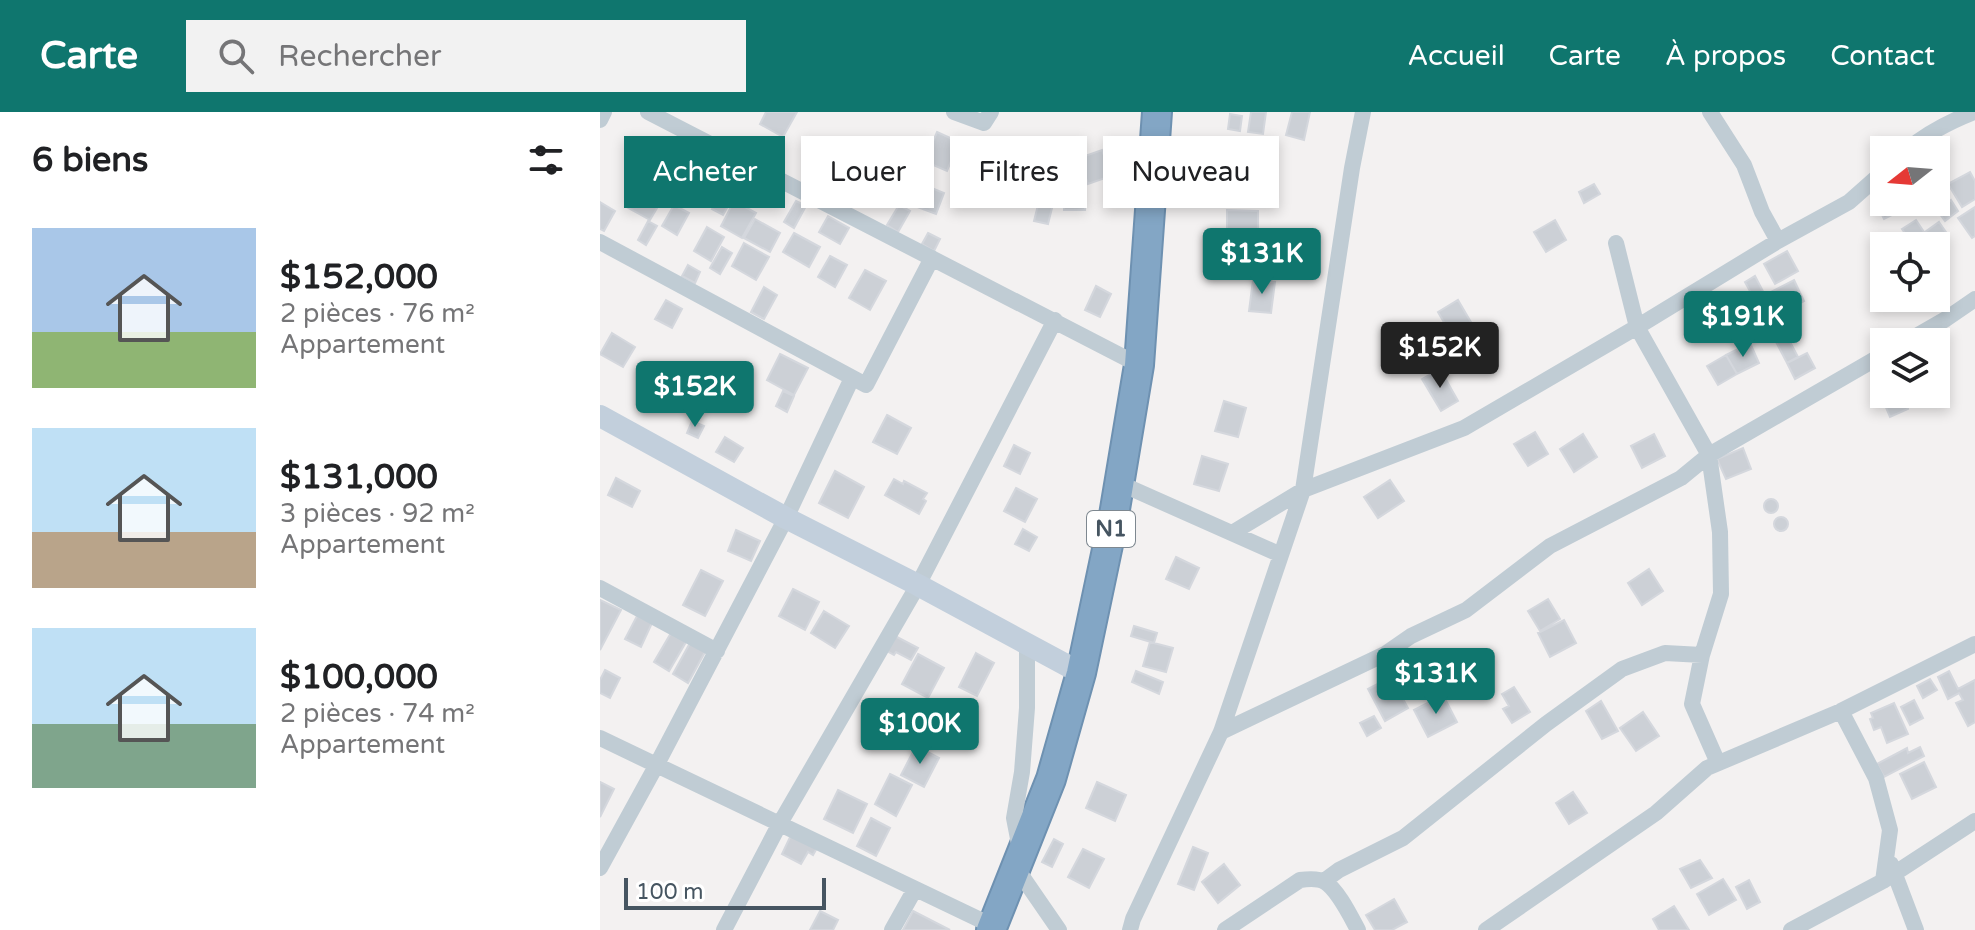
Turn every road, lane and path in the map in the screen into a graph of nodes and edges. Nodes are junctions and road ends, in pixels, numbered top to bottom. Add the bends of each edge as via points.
1 (604, 112) edge
2 (648, 112) edge
3 (954, 112) edge
4 (991, 112) edge
5 (1157, 112) edge
6 (1363, 112) edge
7 (1710, 112) edge
8 (1974, 112) edge
9 (600, 120) edge
10 (1928, 136) edge
11 (1870, 183) edge
12 (1778, 241) junction
13 (600, 242) edge
14 (1616, 243) dead end
15 (932, 258) junction
16 (1975, 299) edge
17 (1055, 320) junction
18 (1637, 327) junction
19 (1930, 328) edge
20 (1870, 362) edge
21 (1139, 365) junction
22 (852, 378) junction
23 (600, 416) edge
24 (1709, 455) junction
25 (1119, 483) junction
26 (1303, 490) junction
27 (786, 518) junction
28 (1232, 533) junction
29 (1281, 555) junction
30 (918, 585) junction
31 (600, 588) edge
32 (1027, 644) junction
33 (1975, 644) edge
34 (717, 651) junction
35 (1702, 655) junction
36 (1081, 673) junction
37 (1841, 711) junction
38 (1221, 732) junction
39 (600, 738) edge
40 (1718, 763) junction
41 (656, 766) junction
42 (1975, 821) edge
43 (779, 825) junction
44 (1019, 862) junction
45 (600, 868) edge
46 (1889, 877) junction
47 (1324, 881) junction
48 (915, 889) junction
49 (992, 928) edge
50 (724, 930) edge
51 (892, 930) edge
52 (1059, 930) edge
53 (1130, 930) edge
54 (1225, 930) edge
55 (1358, 930) edge
56 (1486, 930) edge
57 (1791, 930) edge
58 (1916, 930) edge

1 - 9 street
2 - 15 street
3 - 4 street via 984,123
5 - 21 highway, N1
6 - 26 street
7 - 12 street via 1744,165
8 - 10 street
11 - 12 street via 1849,202
12 - 18 street
13 - 22 street
14 - 18 street
15 - 17 street
15 - 22 street via 866,385
16 - 19 street
17 - 21 street
17 - 30 street
18 - 24 street
18 - 26 street via 1464,428
20 - 24 street
21 - 25 highway, N1
22 - 27 street
23 - 27 street
24 - 35 street via 1720,532 1721,594
24 - 38 street via 1681,478 1550,546 1466,610
25 - 28 street
25 - 36 highway, N1
26 - 28 street
26 - 29 street
27 - 30 street
27 - 34 street
28 - 29 street
29 - 38 street
30 - 32 street
30 - 43 street
31 - 34 street
32 - 36 street
32 - 44 street via 1027,708 1014,818
33 - 37 street
34 - 41 street
35 - 40 street via 1692,704
35 - 47 street via 1665,653 1622,669 1403,838
36 - 44 highway, N1 via 1051,779
37 - 40 street
37 - 46 street via 1876,778 1890,830
38 - 53 street
39 - 41 street
40 - 56 street via 1656,813
41 - 43 street
41 - 45 street
42 - 46 street
43 - 48 street
43 - 50 street
44 - 49 highway, N1
44 - 52 street
46 - 57 street
46 - 58 street
47 - 54 street via 1300,880
47 - 55 street
48 - 49 street
48 - 51 street

